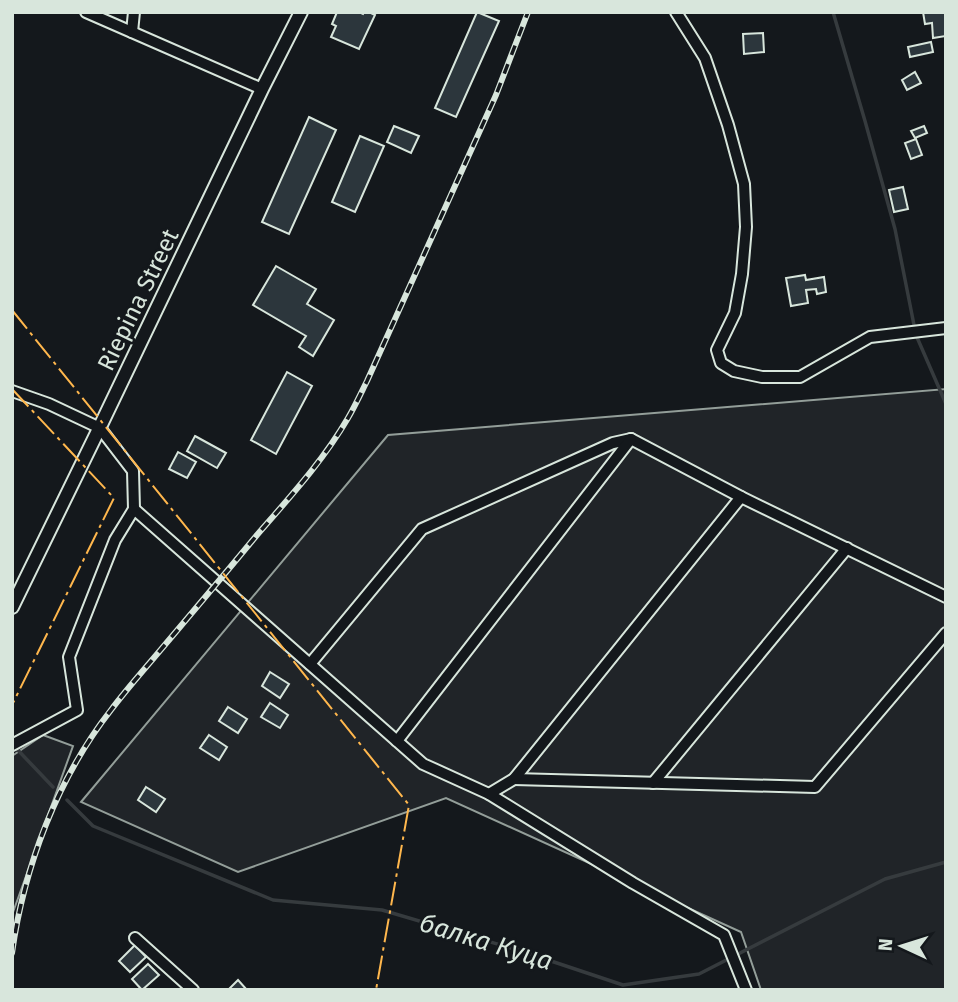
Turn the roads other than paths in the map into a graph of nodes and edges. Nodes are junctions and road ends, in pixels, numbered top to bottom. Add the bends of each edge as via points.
1 (86, 12) edge
2 (134, 12) edge
3 (302, 12) edge
4 (676, 12) edge
5 (132, 32) junction
6 (262, 89) junction
7 (946, 328) edge
8 (12, 391) edge
9 (100, 428) junction
10 (631, 439) junction
11 (741, 497) junction
12 (134, 509) junction
13 (846, 548) junction
14 (946, 597) edge
15 (12, 607) edge
16 (946, 634) edge
17 (310, 664) junction
18 (397, 741) junction
19 (12, 745) edge
20 (514, 779) junction
21 (653, 783) junction
22 (489, 793) junction
23 (135, 938) dead end
24 (193, 990) edge
25 (746, 990) edge

1 - 5 street
2 - 5 street
3 - 6 street, Riepina Street
4 - 7 street via 705,58 744,184 742,274 735,313 717,350 721,363 762,377 800,377 870,337
5 - 6 street
6 - 9 street, Riepina Street
8 - 9 street
9 - 12 street via 134,471
9 - 15 street, Riepina Street
10 - 11 street
10 - 17 street via 422,529
10 - 18 street
11 - 13 street
11 - 20 street
12 - 17 street
12 - 19 street via 114,540 69,657 77,710
13 - 14 street
13 - 21 street
16 - 21 street via 815,787
17 - 18 street
18 - 22 street via 423,764
20 - 21 street
20 - 22 street
22 - 25 street via 724,935
23 - 24 street

